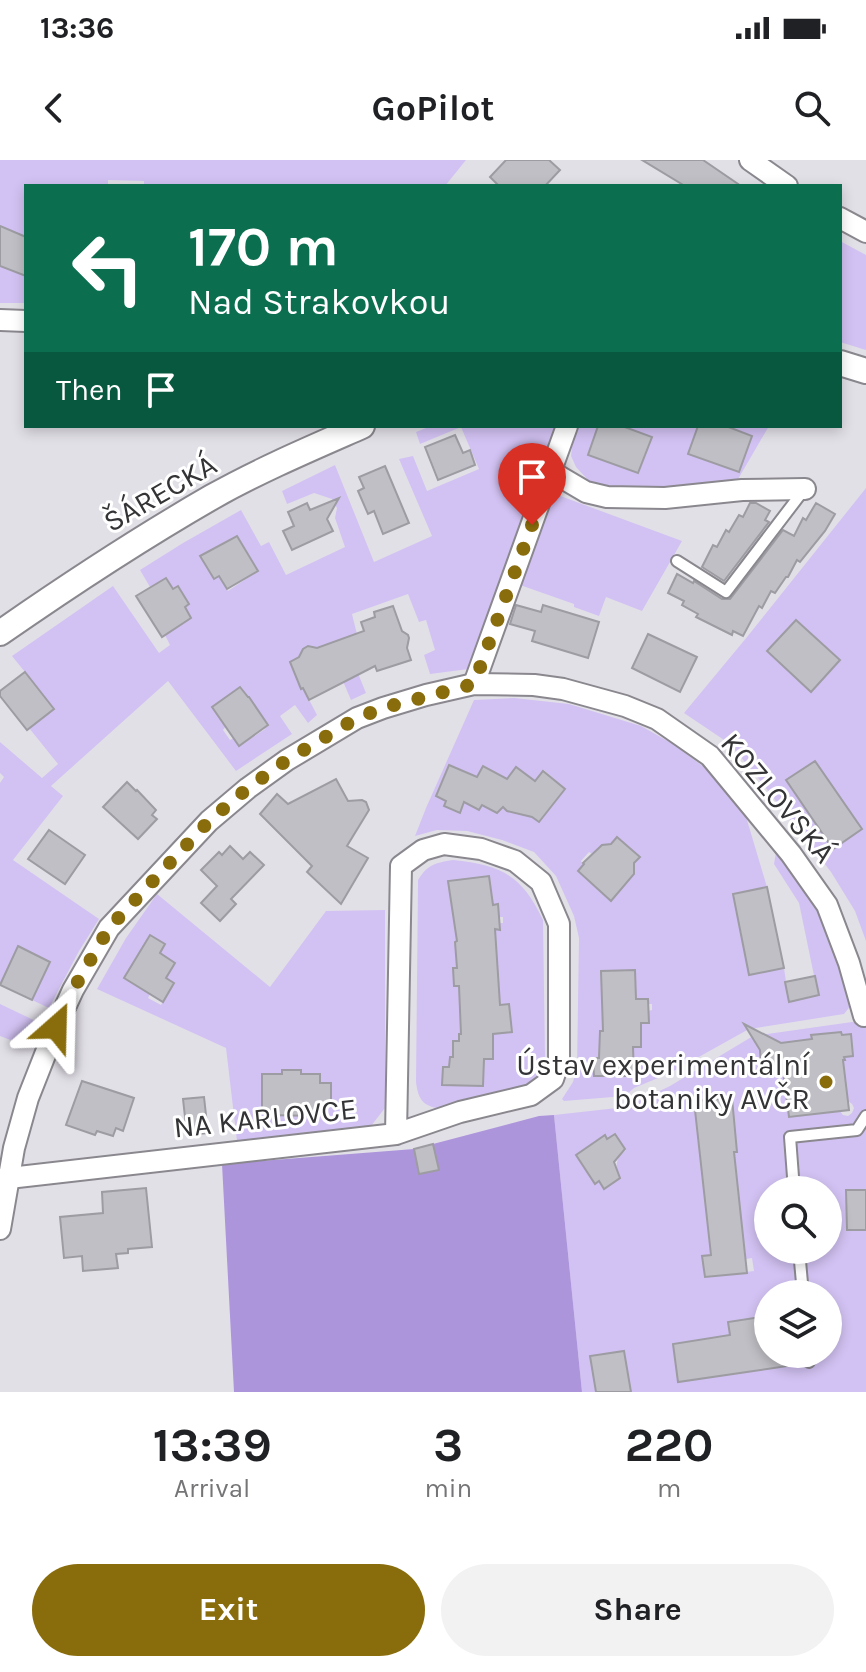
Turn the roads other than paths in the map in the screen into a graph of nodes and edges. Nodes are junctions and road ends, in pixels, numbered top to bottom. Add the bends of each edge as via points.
1 (750, 160) edge
2 (784, 184) edge
3 (842, 219) edge
4 (866, 232) edge
5 (0, 320) edge
6 (24, 321) edge
7 (842, 364) edge
8 (866, 371) edge
9 (358, 428) edge
10 (566, 428) edge
11 (552, 472) junction
12 (805, 489) joint
13 (677, 561) dead end
14 (0, 633) edge
15 (474, 684) junction
16 (865, 1017) edge
17 (866, 1116) edge
18 (396, 1134) junction
19 (793, 1176) edge
20 (5, 1178) edge
21 (0, 1229) edge

1 - 2 street
3 - 4 street
5 - 6 street
7 - 8 street
9 - 14 street, ŠÁRECKÁ via 215,496
10 - 11 street
11 - 12 street via 586,492 607,497
11 - 15 street
12 - 13 lane via 726,592
15 - 16 street, KOZLOVSKÁ via 534,685 612,702 657,719 710,756 827,905
15 - 20 street, KOZLOVSKÁ via 357,718 287,760 209,821 109,928 73,990 28,1098
17 - 19 lane via 857,1130 790,1137
18 - 18 street, NA KARLOVCE via 401,866 423,850 444,844 515,861 541,882 559,924 559,1061 553,1079 531,1095
18 - 20 street, NA KARLOVCE
20 - 21 street, KOZLOVSKÁ

